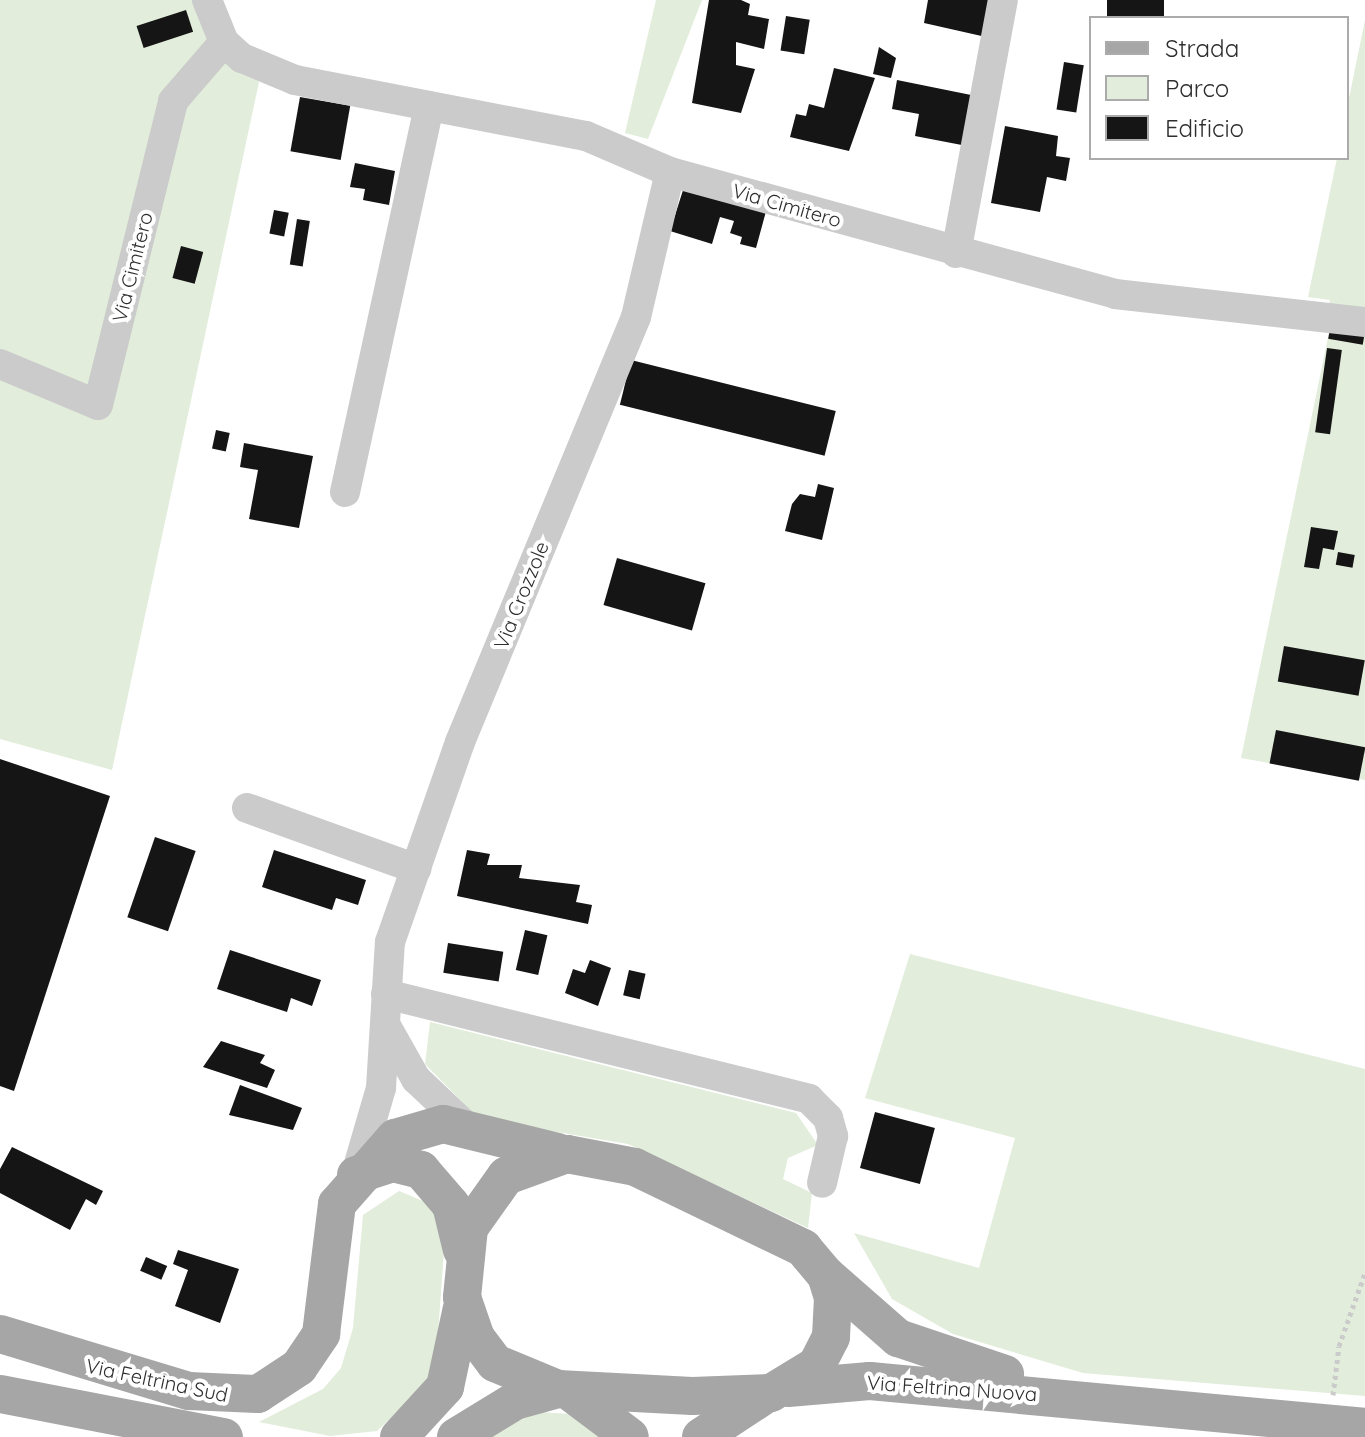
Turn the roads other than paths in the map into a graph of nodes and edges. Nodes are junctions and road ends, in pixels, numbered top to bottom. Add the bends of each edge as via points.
1 (207, 0) edge
2 (1003, 0) edge
3 (224, 42) junction
4 (429, 106) junction
5 (670, 172) junction
6 (956, 253) junction
7 (1365, 322) edge
8 (0, 364) edge
9 (345, 492) dead end
10 (247, 808) dead end
11 (416, 869) junction
12 (385, 1007) junction
13 (469, 1129) junction
14 (577, 1154) junction
15 (355, 1175) junction
16 (822, 1183) dead end
17 (462, 1250) junction
18 (826, 1275) junction
19 (462, 1297) junction
20 (0, 1334) edge
21 (560, 1390) junction
22 (776, 1391) junction
23 (0, 1394) edge
24 (1125, 1399) junction
25 (66, 1402) junction
26 (1335, 1428) edge
27 (126, 1437) edge
28 (224, 1437) edge
29 (399, 1437) edge
30 (456, 1437) edge
31 (630, 1437) edge
32 (701, 1437) edge

1 - 3 street
2 - 6 street
3 - 4 street, Via Cimitero via 242,58 295,80
3 - 8 street, Via Cimitero via 173,101 98,405
4 - 5 street, Via Cimitero via 586,136
4 - 9 street
5 - 6 street, Via Cimitero
5 - 11 street, Via Crozzole via 636,317
6 - 7 street, Via Cimitero via 1115,294
10 - 11 street
11 - 12 street, Via Crozzole via 390,942
12 - 13 street via 416,1079
12 - 15 street, Via Crozzole via 379,1100
12 - 16 street via 809,1099 833,1136
13 - 14 main road, Via Feltrina Sud
13 - 15 main road, Via Feltrina Sud via 411,1129
14 - 17 main road via 539,1159 506,1176 479,1207
14 - 18 main road, Via Feltrina Nuova via 635,1167 788,1239
15 - 17 main road via 393,1163 421,1170 451,1205
15 - 20 main road, Via Feltrina Sud via 334,1215 321,1334 299,1367 269,1389 233,1397 189,1391
17 - 19 main road
18 - 22 main road via 834,1308 828,1346 808,1374
18 - 24 main road, Via Feltrina Nuova via 873,1322 925,1351
19 - 21 main road via 489,1357 522,1379
19 - 29 main road via 457,1357 445,1387
21 - 22 main road
21 - 30 main road via 515,1401
21 - 31 main road
22 - 24 main road, Via Feltrina Nuova via 844,1380
22 - 32 main road
23 - 25 main road
24 - 26 main road, Via Feltrina Nuova
25 - 27 street
25 - 28 main road

